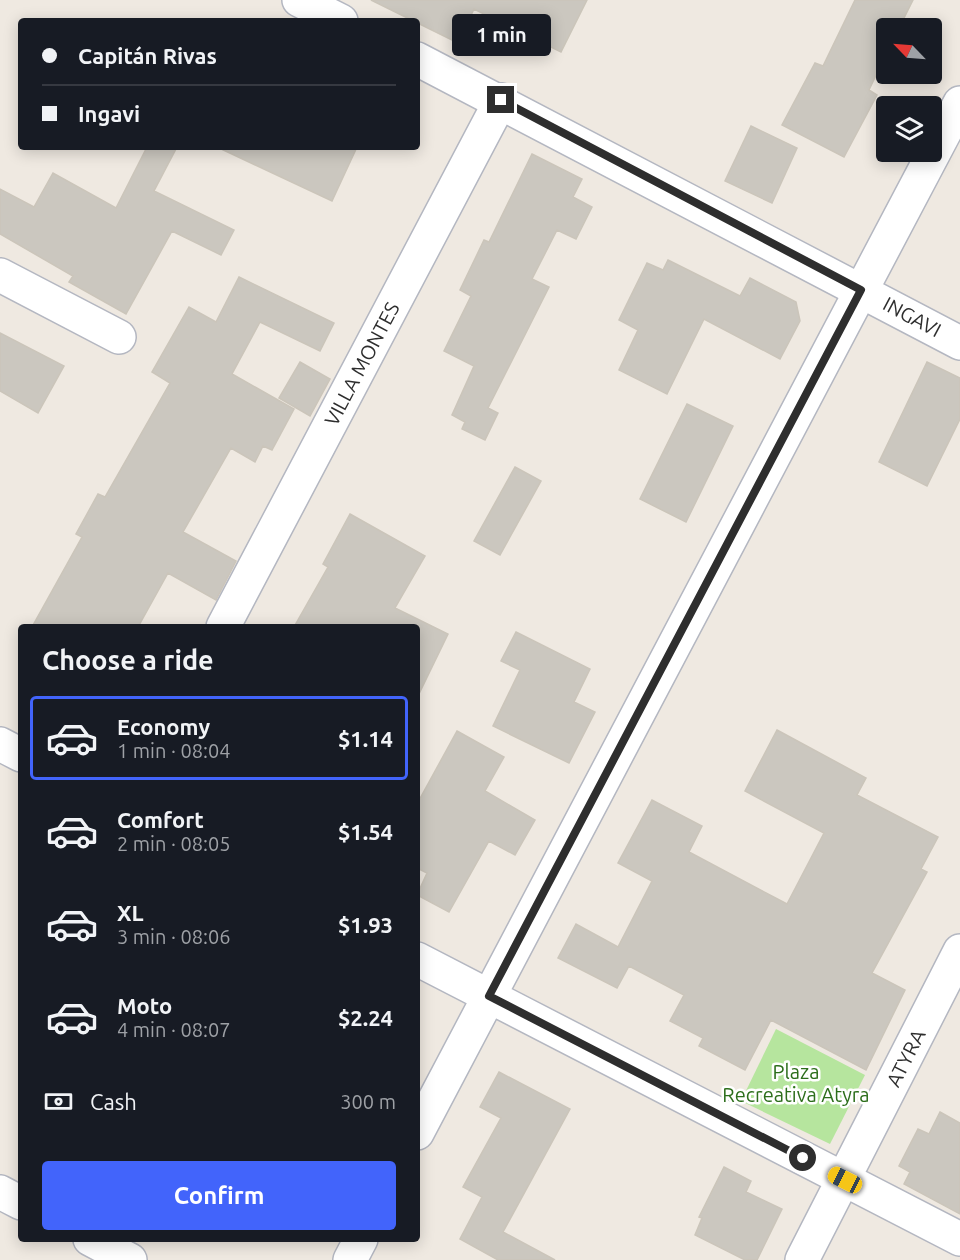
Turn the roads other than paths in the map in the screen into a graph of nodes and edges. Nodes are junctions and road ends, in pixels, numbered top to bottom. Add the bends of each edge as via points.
1 (299, 0) edge
2 (335, 18) edge
3 (420, 60) edge
4 (501, 100) junction
5 (960, 103) edge
6 (0, 275) edge
7 (861, 290) junction
8 (119, 337) dead end
9 (960, 343) edge
10 (225, 624) edge
11 (0, 744) edge
12 (18, 753) edge
13 (960, 951) edge
14 (420, 961) edge
15 (489, 996) junction
16 (420, 1127) edge
17 (845, 1180) junction
18 (0, 1192) edge
19 (18, 1201) edge
20 (960, 1239) edge
21 (96, 1242) edge
22 (359, 1242) edge
23 (130, 1260) edge
24 (350, 1260) edge
25 (802, 1260) edge

1 - 2 street
3 - 4 street, INGAVI
4 - 7 street, INGAVI
4 - 10 street, VILLA MONTES
5 - 7 street
6 - 8 street
7 - 9 street, INGAVI
7 - 15 street
11 - 12 street
13 - 17 street, ATYRA
14 - 15 street
15 - 16 street
15 - 17 street
17 - 20 street
17 - 25 street, ATYRA
18 - 19 street
21 - 23 street
22 - 24 street

